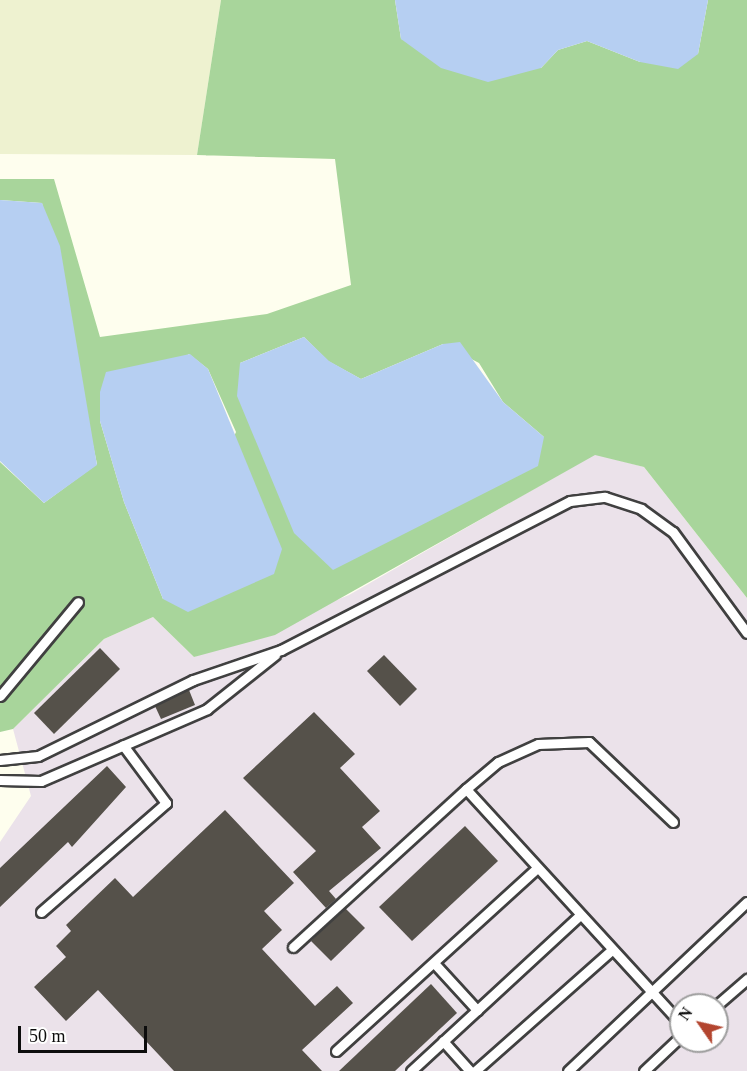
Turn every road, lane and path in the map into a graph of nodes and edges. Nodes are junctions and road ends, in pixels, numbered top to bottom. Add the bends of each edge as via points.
1 (78, 602) dead end
2 (747, 633) edge
3 (281, 650) junction
4 (0, 696) edge
5 (123, 745) junction
6 (0, 760) edge
7 (0, 780) edge
8 (466, 789) junction
9 (673, 822) dead end
10 (537, 867) junction
11 (747, 902) edge
12 (41, 912) dead end
13 (580, 915) junction
14 (293, 947) dead end
15 (612, 950) junction
16 (434, 963) junction
17 (747, 979) edge
18 (650, 993) junction
19 (729, 995) edge
20 (477, 1010) junction
21 (669, 1012) edge
22 (443, 1041) junction
23 (669, 1047) edge
24 (336, 1051) dead end
25 (411, 1071) edge
26 (470, 1071) edge
27 (476, 1071) edge
28 (568, 1071) edge
29 (644, 1071) edge

1 - 4 lane
2 - 3 lane via 673,532 641,509 605,497 570,501
3 - 5 lane via 207,708
3 - 6 lane via 193,680 38,756
5 - 7 lane via 41,781
5 - 12 lane via 166,803
8 - 9 lane via 498,762 538,744 589,742
8 - 10 lane
8 - 14 lane
10 - 13 lane
10 - 16 lane
11 - 18 lane
13 - 15 lane
13 - 20 lane
15 - 18 lane
15 - 27 lane
16 - 20 lane
16 - 24 lane
17 - 19 lane
18 - 21 lane
18 - 28 lane
20 - 22 lane
22 - 25 lane
22 - 26 lane
23 - 29 lane

